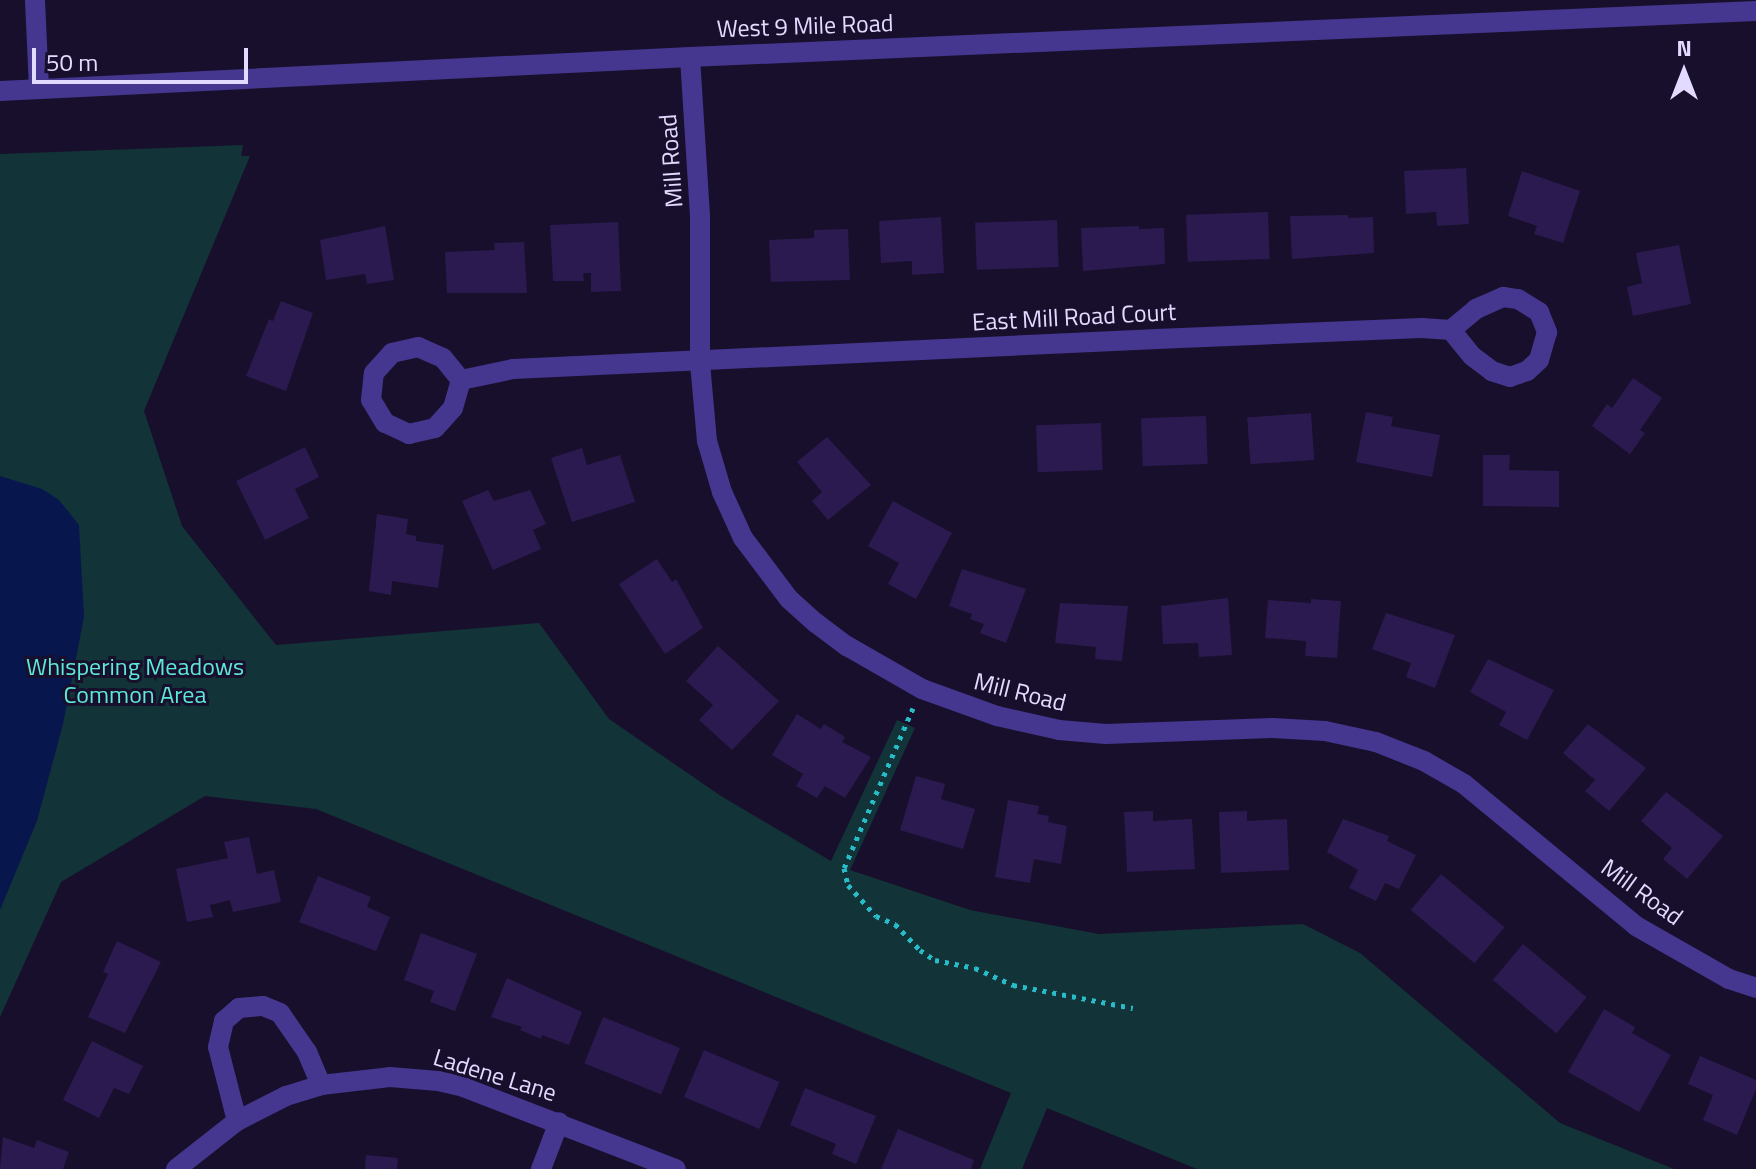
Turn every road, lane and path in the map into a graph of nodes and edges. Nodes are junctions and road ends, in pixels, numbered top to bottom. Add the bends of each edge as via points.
1 (35, 0) edge
2 (1716, 7) edge
3 (1756, 11) edge
4 (690, 57) junction
5 (39, 89) junction
6 (0, 91) edge
7 (1451, 330) junction
8 (700, 363) junction
9 (461, 380) junction
10 (922, 689) junction
11 (1756, 988) edge
12 (1133, 1008) dead end
13 (321, 1085) junction
14 (237, 1121) junction
15 (559, 1122) junction
16 (176, 1169) edge
17 (541, 1169) edge
18 (676, 1169) edge

1 - 5 street
2 - 3 street, West 9 Mile Road
2 - 4 street, West 9 Mile Road
4 - 5 street, West 9 Mile Road
4 - 8 street, Mill Road via 700,215
5 - 6 street, West 9 Mile Road
7 - 7 street via 1472,356 1510,377 1527,371 1546,347 1539,312 1518,299 1486,303
7 - 8 street, East Mill Road Court
8 - 9 street, East Mill Road Court via 513,369
8 - 10 street, Mill Road via 713,468 731,515 759,564 816,623
9 - 9 street via 443,358 418,347 392,353 374,373 371,400 385,423 409,434 435,428 453,408
10 - 11 street, Mill Road via 997,716 1059,730 1153,735 1295,729 1376,742 1464,784 1636,926 1729,979
10 - 12 path via 844,868 848,885 876,916 895,924 935,960 975,968 1013,985
13 - 14 street, Ladene Lane
13 - 14 street via 307,1052 280,1013 263,1006 239,1008 224,1021 218,1047
13 - 15 street, Ladene Lane via 390,1077 438,1081
14 - 16 street, Ladene Lane
15 - 17 street
15 - 18 street, Ladene Lane

